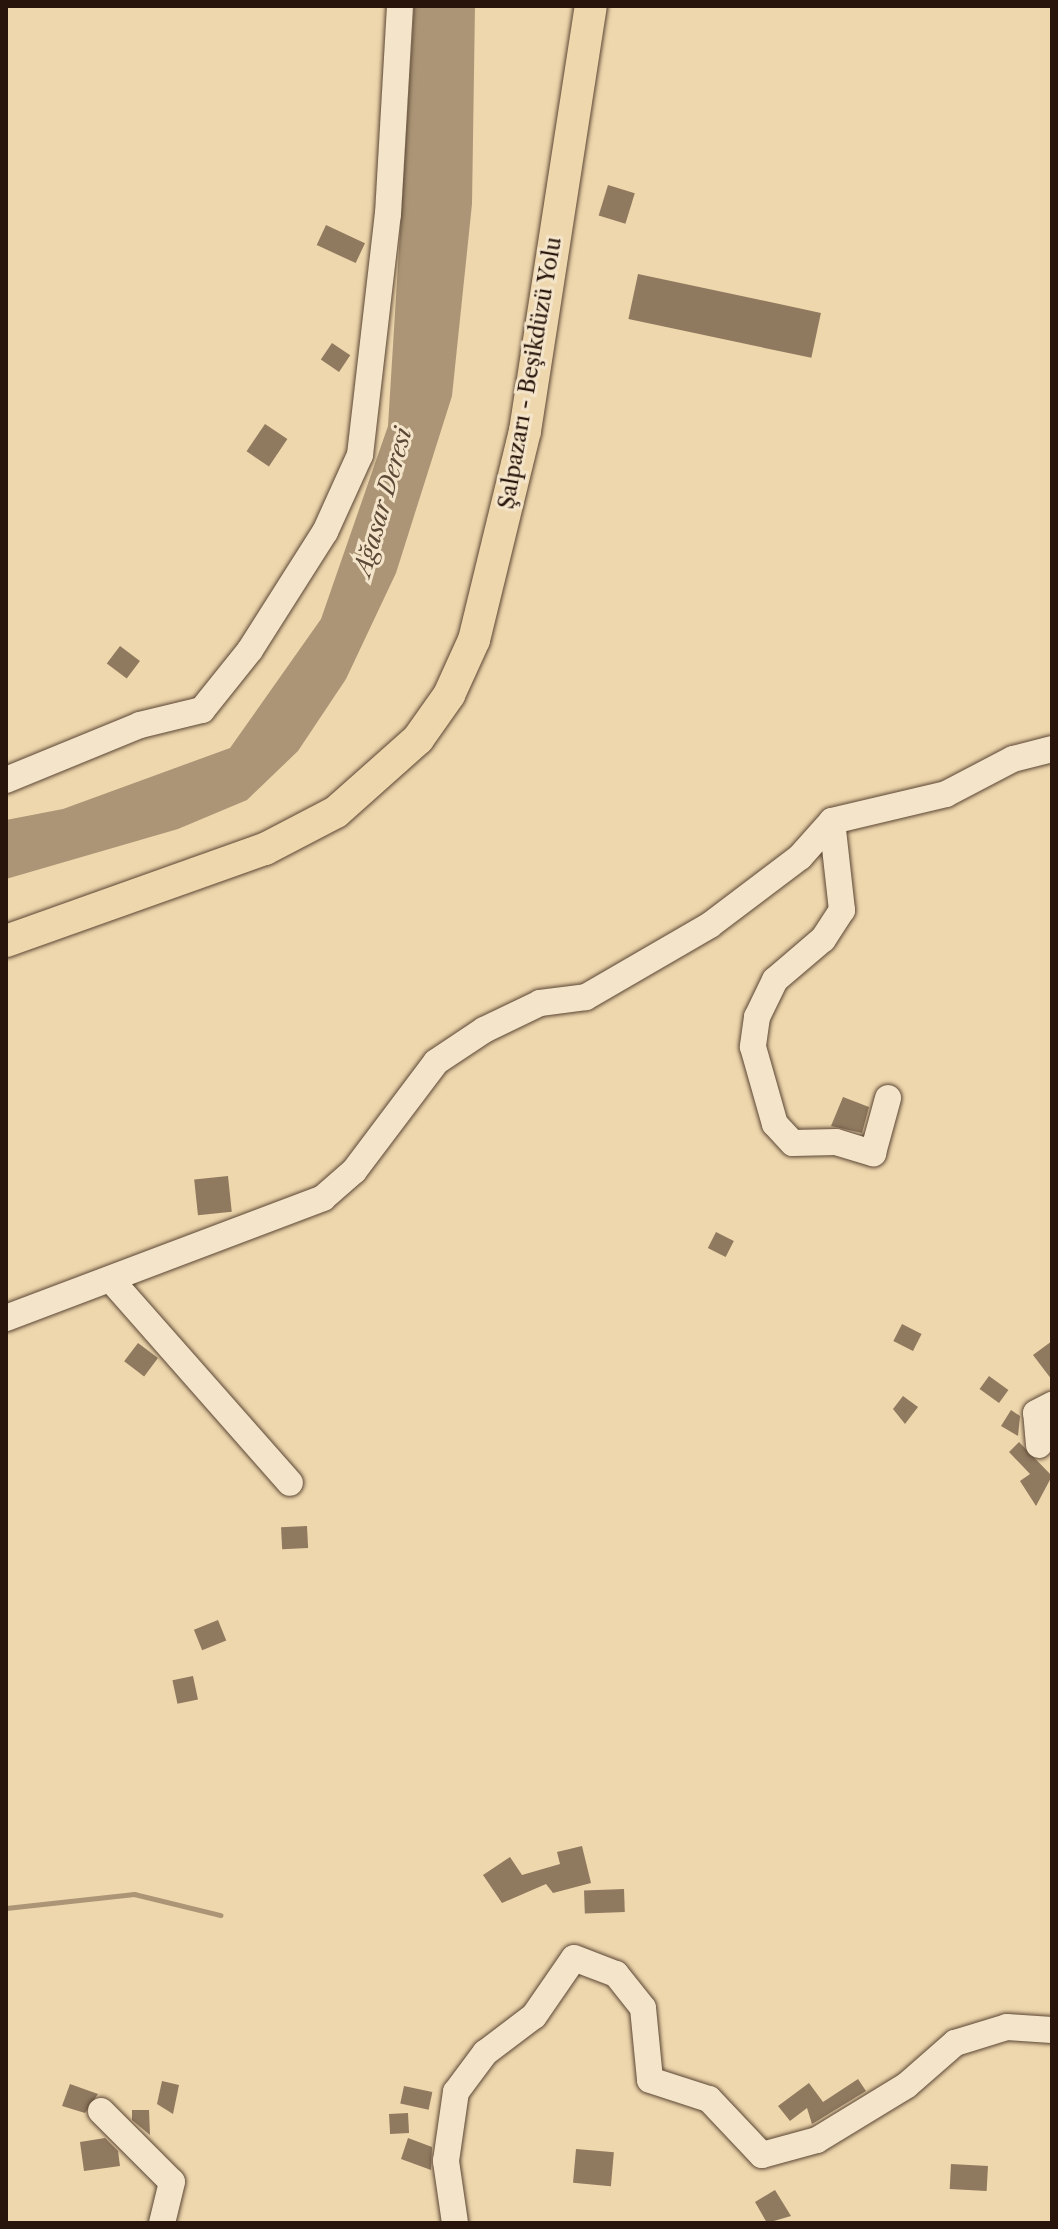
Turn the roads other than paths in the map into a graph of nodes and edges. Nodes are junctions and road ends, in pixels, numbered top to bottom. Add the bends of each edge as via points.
1 (400, 6) edge
2 (591, 6) edge
3 (1052, 749) edge
4 (6, 780) edge
5 (832, 821) junction
6 (6, 941) edge
7 (888, 1098) dead end
8 (112, 1281) junction
9 (6, 1318) edge
10 (1052, 1405) edge
11 (1039, 1445) dead end
12 (290, 1483) dead end
13 (1052, 2030) edge
14 (101, 2111) dead end
15 (162, 2223) edge
16 (455, 2223) edge

1 - 4 street via 388,214 360,455 325,532 250,650 202,710 140,725
2 - 6 main road, Şalpazarı - Beşikdüzü Yolu via 525,431 474,640 449,695 418,739 336,812 265,849
3 - 5 street via 1013,759 946,794
5 - 7 street via 842,910 823,939 775,980 757,1017 753,1047 775,1124 793,1143 836,1142 873,1153
5 - 8 street via 800,857 710,925 586,997 540,1003 436,1062 354,1171 323,1198
8 - 9 street
8 - 12 street
10 - 11 street via 1036,1413
13 - 16 street via 1007,2027 955,2043 907,2085 817,2140 762,2155 709,2099 650,2080 643,2008 616,1974 574,1958 534,2016 485,2053 456,2092 446,2161
14 - 15 street via 172,2182

